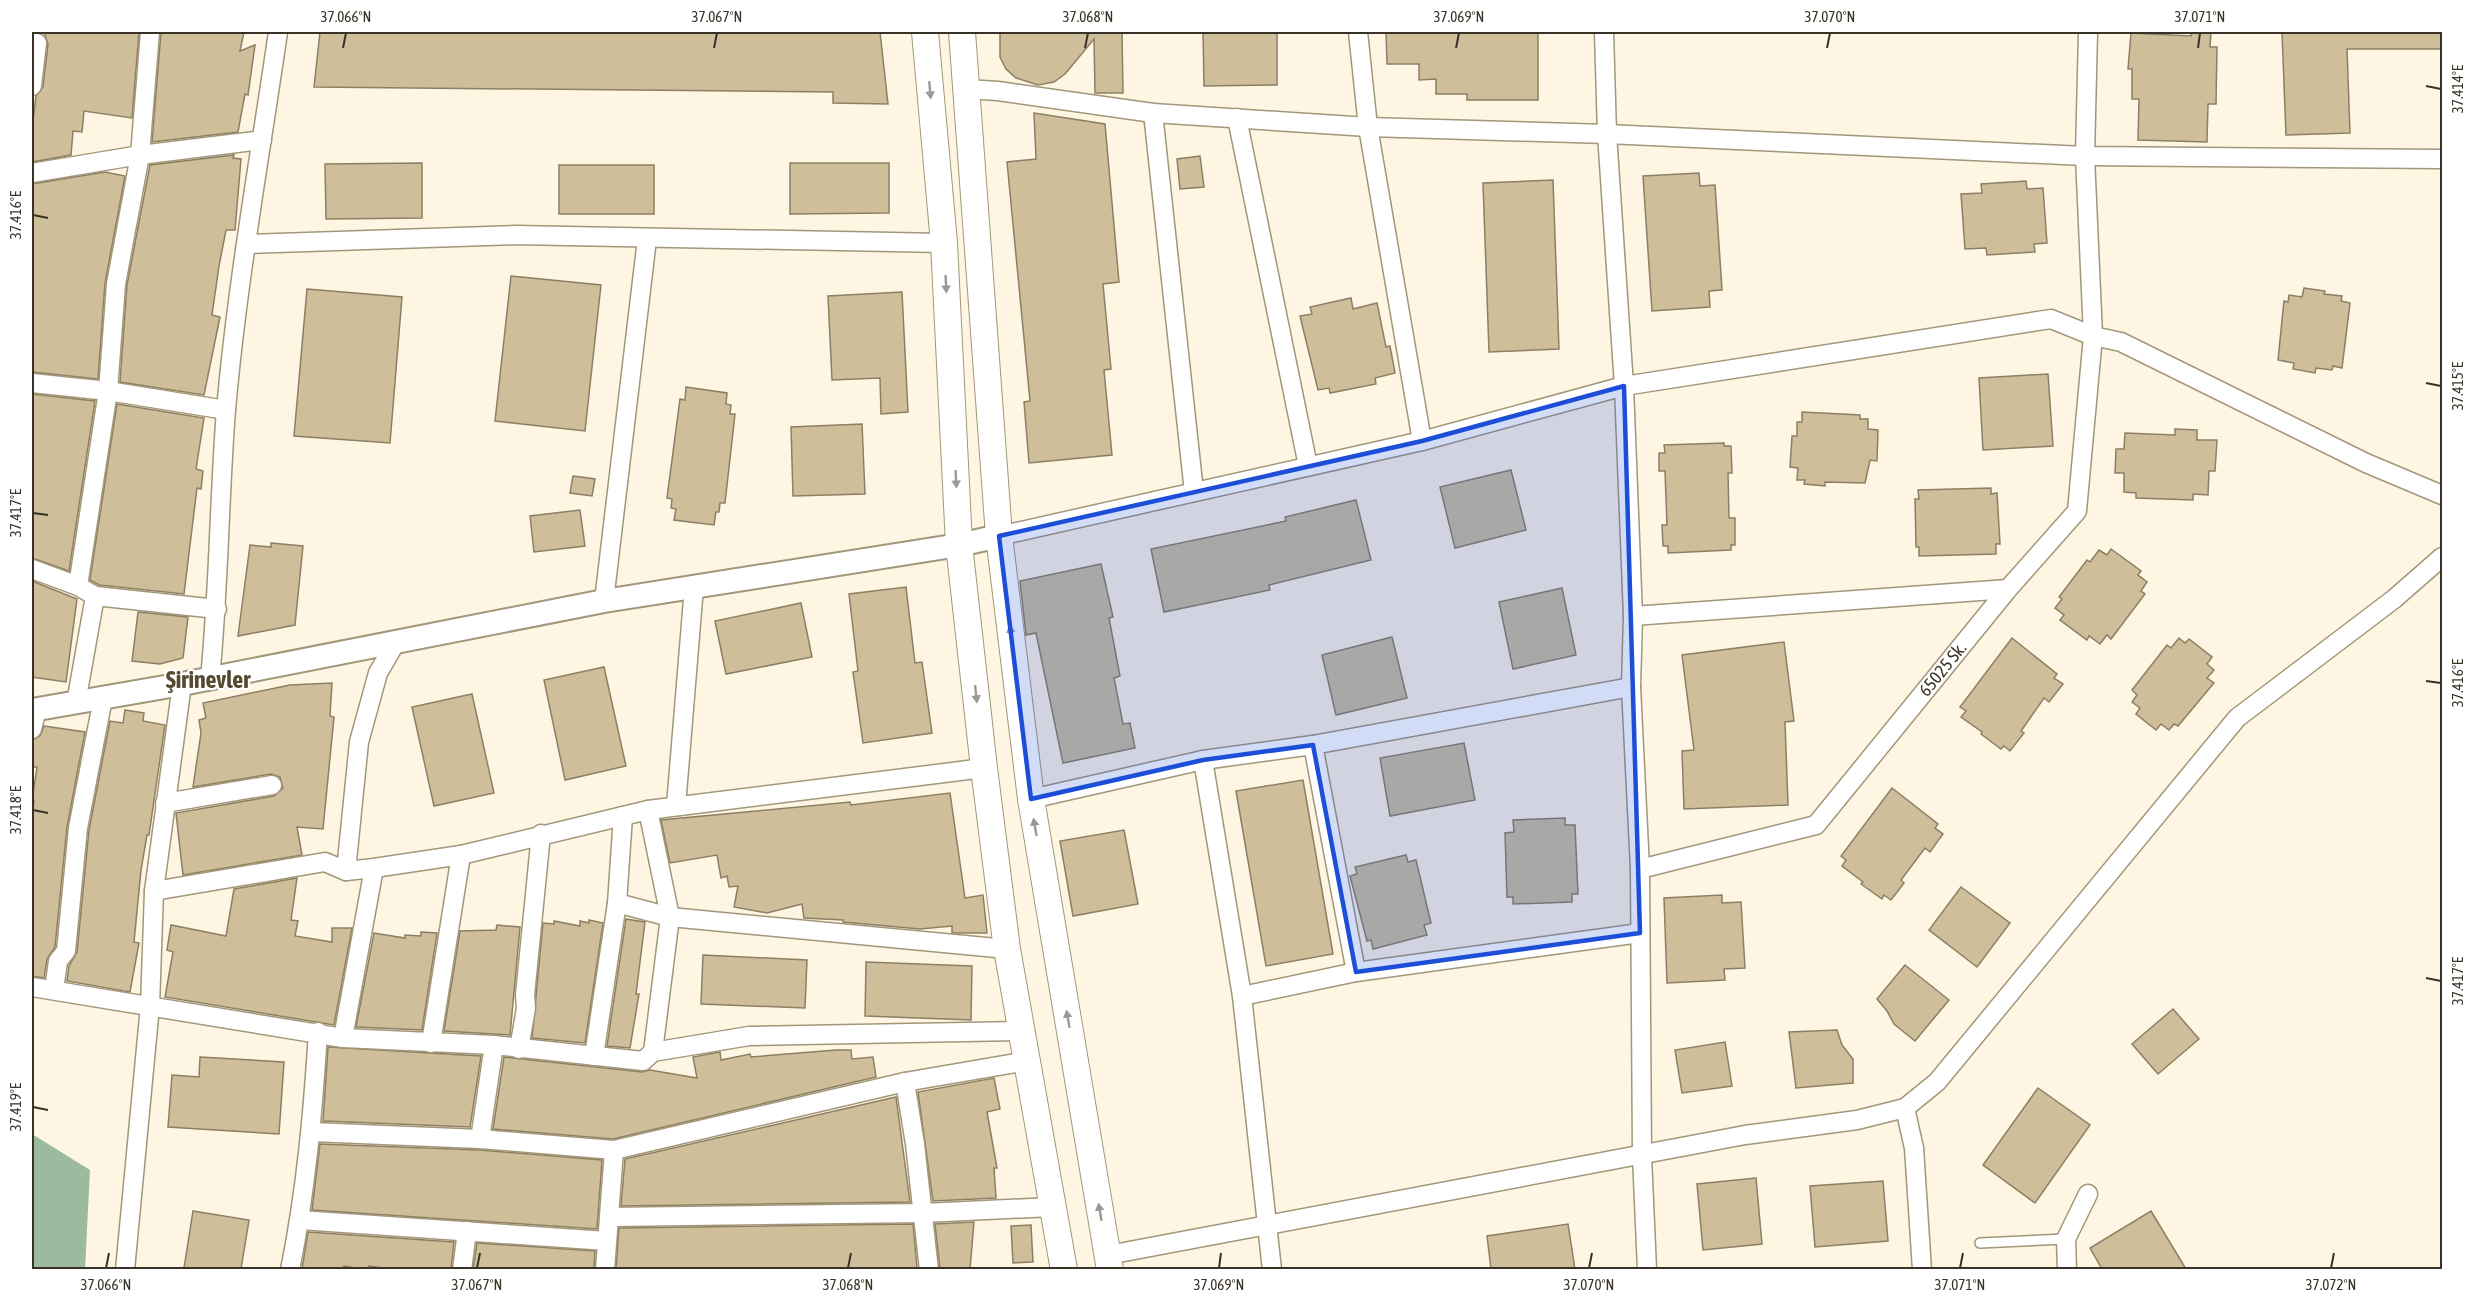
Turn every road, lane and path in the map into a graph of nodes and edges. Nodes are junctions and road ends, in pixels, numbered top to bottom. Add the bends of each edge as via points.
1 (150, 32) edge
2 (278, 32) edge
3 (925, 32) edge
4 (962, 32) edge
5 (1358, 32) edge
6 (1604, 32) edge
7 (2088, 32) edge
8 (32, 42) edge
9 (32, 86) edge
10 (967, 89) junction
11 (1153, 113) junction
12 (1237, 118) junction
13 (1368, 127) junction
14 (1607, 134) junction
15 (262, 141) junction
16 (141, 155) junction
17 (2085, 156) junction
18 (2442, 159) edge
19 (32, 173) edge
20 (647, 239) junction
21 (944, 243) junction
22 (247, 244) junction
23 (2093, 336) junction
24 (32, 383) edge
25 (1624, 386) junction
26 (108, 391) junction
27 (226, 410) junction
28 (1422, 441) junction
29 (1308, 466) junction
30 (1194, 492) junction
31 (2442, 495) edge
32 (999, 536) junction
33 (959, 545) junction
34 (2442, 557) edge
35 (32, 569) edge
36 (78, 586) junction
37 (694, 587) junction
38 (2008, 589) junction
39 (95, 597) junction
40 (604, 601) junction
41 (217, 609) junction
42 (1633, 616) junction
43 (396, 642) junction
44 (210, 678) junction
45 (182, 684) junction
46 (1631, 687) junction
47 (102, 698) junction
48 (76, 703) junction
49 (33, 716) edge
50 (1314, 745) junction
51 (1203, 760) junction
52 (984, 768) junction
53 (272, 784) dead end
54 (1030, 799) junction
55 (165, 803) junction
56 (676, 806) junction
57 (648, 810) junction
58 (623, 816) junction
59 (542, 834) junction
60 (461, 855) junction
61 (374, 868) junction
62 (1640, 869) junction
63 (346, 871) junction
64 (154, 891) junction
65 (617, 903) junction
66 (670, 917) junction
67 (1640, 933) junction
68 (1006, 949) junction
69 (1356, 972) junction
70 (32, 987) edge
71 (54, 990) junction
72 (1242, 996) junction
73 (150, 1006) junction
74 (1022, 1031) junction
75 (318, 1032) junction
76 (343, 1038) junction
77 (431, 1043) junction
78 (494, 1045) junction
79 (519, 1049) junction
80 (653, 1052) junction
81 (594, 1056) junction
82 (1027, 1061) junction
83 (905, 1082) junction
84 (1905, 1108) junction
85 (312, 1132) junction
86 (480, 1139) junction
87 (614, 1150) junction
88 (1642, 1156) junction
89 (2088, 1194) dead end
90 (1052, 1207) junction
91 (923, 1213) junction
92 (610, 1217) junction
93 (300, 1220) junction
94 (1266, 1225) junction
95 (467, 1231) junction
96 (2066, 1239) junction
97 (607, 1240) junction
98 (1980, 1243) dead end
99 (1109, 1262) edge
100 (125, 1269) edge
101 (290, 1269) edge
102 (462, 1269) edge
103 (605, 1269) edge
104 (929, 1269) edge
105 (1064, 1269) edge
106 (1272, 1269) edge
107 (1647, 1269) edge
108 (1922, 1269) edge
109 (2067, 1269) edge

1 - 16 street
2 - 15 street
3 -> 21 main road
4 - 10 main road
5 - 13 street
6 - 14 street
7 - 17 street, 65025 Sk.
8 - 9 street via 37,42
10 - 11 street
10 - 32 main road
11 - 12 street
11 - 30 street
12 - 13 street
12 - 29 street
13 - 14 street
13 - 28 street
14 - 17 street
14 - 25 street
15 - 16 street
15 - 22 street
16 - 19 street
16 - 26 street via 116,284
17 - 18 street
17 - 23 street, 65025 Sk.
20 - 21 street
20 - 22 street via 515,235
20 - 40 street
21 -> 33 main road
22 - 27 street
23 - 25 street via 2051,319
23 - 31 street via 2121,342 2366,463
23 - 38 street, 65025 Sk. via 2077,511
24 - 26 street
25 - 28 street
25 - 42 street
26 - 27 street
26 - 36 street
27 - 41 street
28 - 29 street
29 - 30 street
30 - 32 street
32 - 33 street
54 -> 32 main road
33 - 37 street
33 -> 52 main road
34 - 84 street via 2394,599 2237,717 1937,1082
35 - 36 street
36 - 39 street
37 - 40 street
37 - 56 street
38 - 42 street
38 - 62 street, 65025 Sk. via 1816,825
39 - 41 street
39 - 48 street
40 - 43 street
41 - 44 street
42 - 46 street
43 - 44 street
43 - 63 street via 378,674 359,742
44 - 45 street
45 - 47 street
45 - 55 street
46 - 50 street
46 - 62 street
47 - 48 street
47 - 71 street via 77,839 66,951 58,961
48 - 49 street
50 - 51 street
50 - 69 street
51 - 54 street
51 - 72 street
52 - 56 street
52 - 68 main road
53 - 55 street
99 -> 54 main road
55 - 64 street
56 - 57 street
57 - 58 street
57 - 66 street
58 - 59 street
58 - 65 street
59 - 60 street
59 - 79 street
60 - 61 street
60 - 77 street
61 - 63 street
61 - 76 street
62 - 67 street
63 - 64 street via 325,862
64 - 73 street
65 - 66 street
65 - 81 street
66 - 68 street
66 - 80 street
67 - 69 street
67 - 88 street
68 - 74 main road
69 - 72 street
70 - 71 street
71 - 73 street
72 - 94 street
73 - 75 street via 278,1029
73 - 100 street
74 - 80 street via 749,1036
74 - 82 main road
75 - 76 street
75 - 85 street
76 - 77 street
77 - 78 street
78 - 79 street
78 - 86 street
79 - 81 street
80 - 81 street via 643,1061
82 - 83 street
82 - 90 main road
83 - 87 street
83 - 91 street
84 - 88 street via 1857,1120 1745,1135
84 - 108 street via 1914,1148
85 - 86 street
85 - 93 street
86 - 87 street
87 - 92 street
88 - 94 street
88 - 107 street
89 - 96 street
90 - 91 street
90 - 105 main road
91 - 92 street
91 - 104 street
92 - 97 street
93 - 95 street
93 - 101 street
94 - 99 street
94 - 106 street
95 - 97 street
95 - 102 street
96 - 98 lane
96 - 109 street
97 - 103 street

